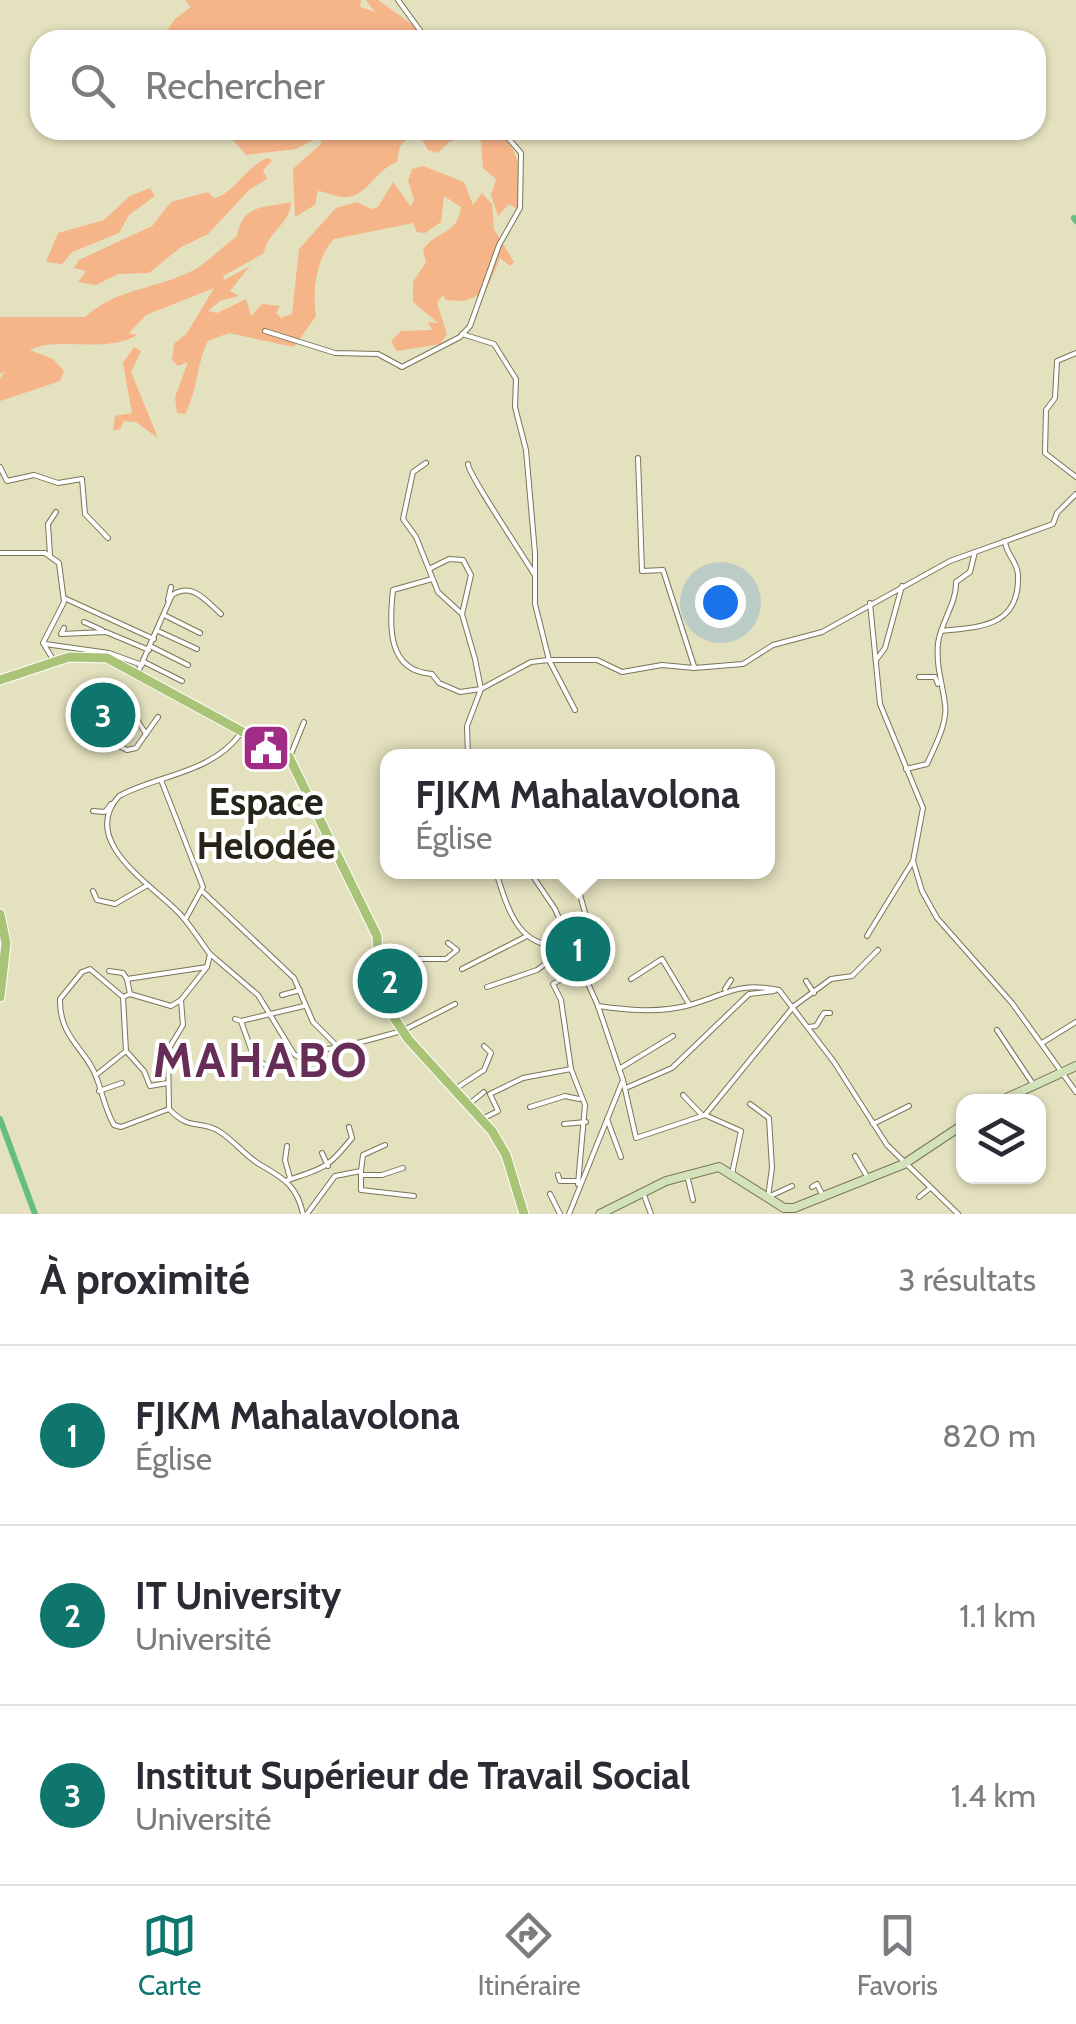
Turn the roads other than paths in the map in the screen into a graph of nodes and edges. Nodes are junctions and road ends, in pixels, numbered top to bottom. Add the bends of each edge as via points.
1 (398, 0) edge
2 (420, 30) edge
3 (510, 140) edge
4 (265, 332) dead end
5 (462, 334) junction
6 (1076, 353) edge
7 (638, 458) dead end
8 (426, 464) dead end
9 (468, 464) dead end
10 (0, 467) edge
11 (1076, 477) edge
12 (1076, 494) edge
13 (56, 512) dead end
14 (108, 538) dead end
15 (1005, 541) junction
16 (975, 552) junction
17 (0, 553) edge
18 (50, 555) junction
19 (430, 569) junction
20 (534, 574) junction
21 (432, 579) junction
22 (902, 586) junction
23 (171, 587) dead end
24 (64, 598) junction
25 (870, 603) junction
26 (168, 605) junction
27 (221, 614) dead end
28 (462, 614) junction
29 (164, 615) junction
30 (84, 622) dead end
31 (64, 628) dead end
32 (158, 631) junction
33 (106, 632) junction
34 (200, 632) dead end
35 (941, 632) junction
36 (154, 639) junction
37 (44, 643) junction
38 (150, 648) junction
39 (198, 650) dead end
40 (54, 660) junction
41 (549, 660) junction
42 (874, 662) junction
43 (188, 665) dead end
44 (141, 667) junction
45 (694, 668) junction
46 (0, 677) edge
47 (918, 678) dead end
48 (182, 681) dead end
49 (939, 687) junction
50 (481, 689) junction
51 (127, 704) dead end
52 (574, 710) dead end
53 (158, 718) dead end
54 (304, 722) dead end
55 (242, 731) junction
56 (146, 734) junction
57 (117, 745) dead end
58 (468, 749) edge
59 (288, 756) junction
60 (906, 769) junction
61 (161, 780) junction
62 (114, 800) junction
63 (93, 811) dead end
64 (913, 860) junction
65 (499, 879) edge
66 (535, 879) edge
67 (572, 879) edge
68 (148, 885) junction
69 (93, 891) dead end
70 (202, 891) junction
71 (0, 914) edge
72 (185, 920) junction
73 (526, 936) junction
74 (867, 936) dead end
75 (448, 943) dead end
76 (566, 945) junction
77 (878, 950) dead end
78 (210, 954) junction
79 (380, 959) junction
80 (208, 967) junction
81 (462, 968) dead end
82 (580, 968) junction
83 (109, 972) dead end
84 (126, 979) junction
85 (631, 979) dead end
86 (731, 980) dead end
87 (806, 981) dead end
88 (487, 988) dead end
89 (725, 989) junction
90 (300, 990) junction
91 (779, 990) junction
92 (814, 993) junction
93 (130, 994) junction
94 (282, 995) dead end
95 (0, 997) edge
96 (123, 997) junction
97 (181, 1000) junction
98 (455, 1004) dead end
99 (689, 1005) junction
100 (304, 1006) junction
101 (598, 1006) junction
102 (794, 1006) junction
103 (830, 1013) dead end
104 (268, 1015) junction
105 (1076, 1022) edge
106 (808, 1027) junction
107 (997, 1030) dead end
108 (402, 1031) junction
109 (673, 1036) dead end
110 (1042, 1043) junction
111 (484, 1046) dead end
112 (339, 1048) junction
113 (126, 1052) junction
114 (1076, 1066) edge
115 (571, 1069) junction
116 (619, 1069) junction
117 (1062, 1072) junction
118 (96, 1075) junction
119 (270, 1077) dead end
120 (622, 1080) junction
121 (122, 1083) dead end
122 (168, 1083) junction
123 (1033, 1084) junction
124 (626, 1088) junction
125 (455, 1089) junction
126 (99, 1091) junction
127 (484, 1092) dead end
128 (1076, 1092) edge
129 (682, 1094) dead end
130 (1014, 1094) edge
131 (581, 1099) junction
132 (469, 1104) junction
133 (750, 1104) dead end
134 (530, 1106) dead end
135 (909, 1106) dead end
136 (169, 1108) junction
137 (704, 1115) junction
138 (606, 1117) junction
139 (483, 1118) junction
140 (586, 1122) junction
141 (564, 1124) dead end
142 (873, 1124) junction
143 (349, 1127) dead end
144 (956, 1129) edge
145 (384, 1145) dead end
146 (288, 1146) dead end
147 (322, 1152) dead end
148 (855, 1156) dead end
149 (621, 1157) dead end
150 (904, 1164) junction
151 (328, 1166) junction
152 (404, 1168) dead end
153 (361, 1173) junction
154 (732, 1174) junction
155 (687, 1175) junction
156 (558, 1176) dead end
157 (868, 1178) junction
158 (289, 1179) junction
159 (577, 1183) junction
160 (792, 1186) dead end
161 (812, 1186) dead end
162 (929, 1189) junction
163 (642, 1190) junction
164 (550, 1194) dead end
165 (414, 1196) dead end
166 (768, 1196) junction
167 (823, 1196) junction
168 (919, 1196) dead end
169 (693, 1200) dead end
170 (793, 1211) edge
171 (305, 1214) edge
172 (524, 1214) edge
173 (560, 1214) edge
174 (568, 1214) edge
175 (600, 1214) edge
176 (651, 1214) edge
177 (958, 1214) edge

1 - 2 street
3 - 5 street via 521,152 520,208
4 - 5 street via 335,353 378,354 402,367
5 - 20 street via 494,344 516,379
6 - 11 street via 1057,361 1045,454
7 - 45 street via 642,571 664,570
8 - 19 street via 413,472 403,519
9 - 20 street via 472,481
10 - 14 street via 7,481 34,475 82,479 85,514
12 - 15 street via 1053,524
13 - 18 street via 48,524
15 - 16 street
15 - 35 street via 1018,576 1004,614 994,626
16 - 22 street
16 - 35 street via 970,572 956,582
17 - 18 street
18 - 24 street via 62,570
19 - 21 street
19 - 28 street via 449,558 462,560 471,574
20 - 41 street
21 - 28 street
21 - 50 street via 393,590 393,644 401,662 460,692
22 - 25 street
22 - 42 street via 885,648
23 - 26 street
24 - 36 street
24 - 37 street
25 - 42 street
25 - 45 street via 822,632 773,644 743,664
26 - 27 street via 172,595 189,589
26 - 29 street
28 - 50 street
29 - 32 street
29 - 34 street
30 - 33 street
31 - 33 street via 59,637
32 - 36 street
32 - 39 street
33 - 38 street
35 - 49 street
36 - 38 street
37 - 40 street
37 - 44 street via 109,653
38 - 43 street
38 - 44 street
40 - 44 main road via 96,656
40 - 46 main road
41 - 45 street via 597,660 622,672
41 - 50 street via 531,662
41 - 52 street
42 - 60 street via 880,704
44 - 48 street
44 - 55 main road
47 - 49 street via 934,677
49 - 60 street via 946,704 941,732 927,764
50 - 58 street via 467,726
51 - 56 street
53 - 56 street
54 - 59 street
55 - 59 main road
55 - 61 street via 217,757
56 - 57 street via 136,748
59 - 79 main road via 377,936
60 - 64 street via 924,817
61 - 62 street
61 - 70 street
62 - 63 street via 106,812
62 - 68 street via 108,820 113,844
64 - 74 street
64 - 110 street via 937,918
65 - 73 street
66 - 76 street
67 - 76 street via 590,931
68 - 69 street via 115,904 97,900
68 - 72 street
70 - 72 street
70 - 90 street
71 - 95 main road via 6,943
72 - 78 street
73 - 76 street via 541,945
73 - 81 street
75 - 79 street via 456,950 446,959
76 - 82 street
76 - 88 street via 537,970
77 - 92 street via 852,976 831,979
78 - 80 street
78 - 104 street via 258,995
79 - 108 main road via 382,990
80 - 84 street
80 - 97 street
82 - 101 street
82 - 115 street via 553,984
83 - 84 street
84 - 93 street
85 - 99 street via 664,960
86 - 89 street
87 - 92 street
89 - 91 street
89 - 99 street
90 - 94 street
90 - 100 street
91 - 102 street
91 - 124 street via 749,994 672,1068
92 - 102 street
93 - 96 street
93 - 97 street via 171,1006
96 - 113 street
96 - 118 street via 90,969 60,999 68,1034
97 - 122 street via 183,1025 168,1050
98 - 108 street
99 - 101 street
100 - 104 street
100 - 112 street
101 - 116 street
102 - 106 street
102 - 137 street
103 - 106 street
104 - 112 street via 300,1058
104 - 119 street via 238,1020 245,1044 259,1064 270,1066
105 - 110 street
106 - 142 street
107 - 123 street
108 - 112 street
108 - 125 main road
109 - 116 street
110 - 117 street
111 - 125 street via 491,1053 484,1070
113 - 118 street
113 - 122 street via 150,1086
114 - 117 street
115 - 131 street
115 - 139 street via 505,1085 490,1094 498,1111
116 - 120 street
117 - 123 street
117 - 128 street
118 - 126 street
120 - 124 street
120 - 138 street
121 - 126 street
122 - 136 street
123 - 130 street
124 - 137 street via 636,1138
125 - 132 main road
126 - 136 street via 117,1127
127 - 132 street
129 - 137 street
131 - 134 street via 565,1096
131 - 140 street
132 - 139 main road
133 - 166 street via 769,1118
135 - 142 street
136 - 158 street via 188,1124 214,1128
137 - 154 street via 741,1131
138 - 149 street
138 - 159 street
139 - 172 main road via 504,1149
140 - 141 street
140 - 159 street
142 - 150 street
143 - 151 street via 352,1138
144 - 150 street
145 - 153 street via 363,1155
146 - 158 street
147 - 151 street
148 - 157 street
150 - 157 street
150 - 162 street
151 - 158 street
152 - 153 street
153 - 165 street via 361,1190
153 - 171 street via 335,1176
154 - 155 street via 718,1167
154 - 166 street
155 - 163 street
155 - 169 street
156 - 159 street
157 - 167 street
158 - 171 street
159 - 174 street
160 - 166 street
161 - 167 street
162 - 168 street
162 - 177 street
163 - 175 street
163 - 176 street
164 - 173 street
166 - 170 street
167 - 170 street

